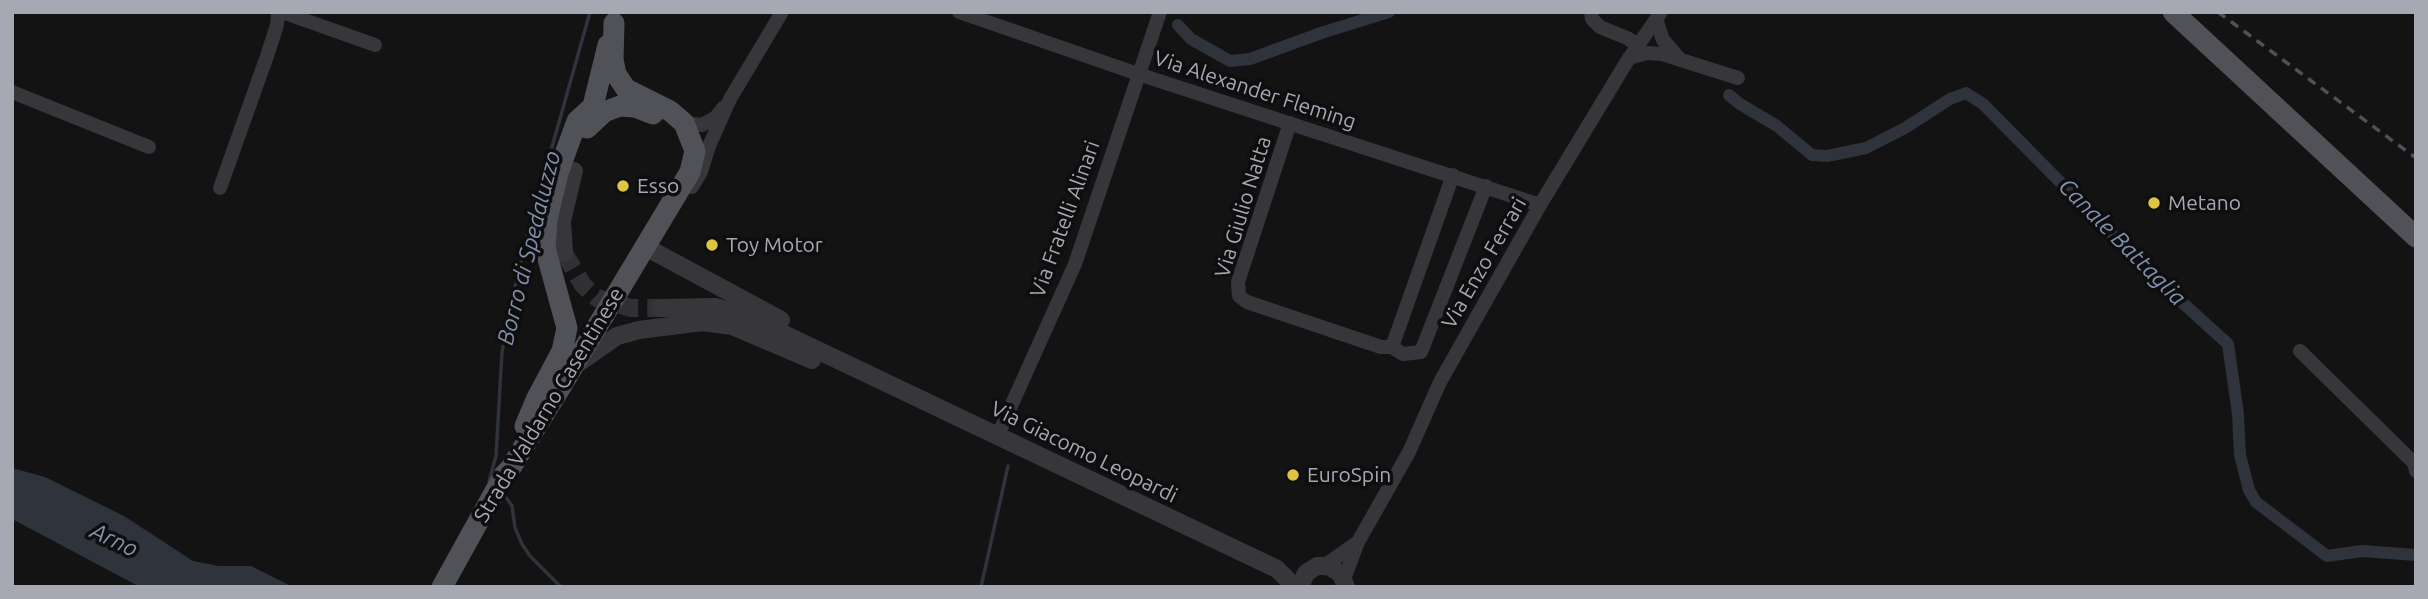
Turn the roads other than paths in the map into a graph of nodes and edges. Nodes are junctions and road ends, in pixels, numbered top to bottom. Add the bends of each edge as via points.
1 (280, 12) edge
2 (782, 12) edge
3 (959, 12) edge
4 (1160, 12) edge
5 (1591, 12) edge
6 (2173, 12) edge
7 (1658, 15) edge
8 (615, 18) edge
9 (375, 45) dead end
10 (1638, 45) junction
11 (1678, 57) junction
12 (1629, 58) junction
13 (1138, 74) junction
14 (1738, 78) dead end
15 (12, 92) edge
16 (730, 99) junction
17 (589, 118) junction
18 (684, 122) junction
19 (1290, 123) junction
20 (149, 146) dead end
21 (574, 171) joint
22 (1453, 175) junction
23 (1486, 186) junction
24 (220, 188) dead end
25 (1540, 205) junction
26 (2416, 237) edge
27 (653, 251) junction
28 (564, 253) tunnel mouth
29 (661, 308) tunnel mouth
30 (596, 330) junction
31 (1392, 347) junction
32 (2300, 351) dead end
33 (573, 367) junction
34 (869, 376) junction
35 (998, 435) junction
36 (520, 442) junction
37 (2415, 466) edge
38 (503, 475) junction
39 (1358, 542) junction
40 (1317, 567) junction
41 (1277, 569) junction
42 (1345, 583) edge
43 (442, 587) edge
44 (1298, 587) edge

1 - 9 street
1 - 24 street
2 - 16 street
3 - 13 street, Via Alexander Fleming
4 - 13 street, Via Fratelli Alinari
5 - 10 street via 1601,27
6 - 26 main road
7 - 10 street, Via Enzo Ferrari
7 - 11 street via 1663,40
8 - 17 main road
8 - 18 main road via 616,74 626,89
10 - 12 street, Via Enzo Ferrari
11 - 12 street via 1647,53
11 - 14 street
12 - 25 street, Via Enzo Ferrari
13 - 19 street, Via Alexander Fleming
13 - 35 street, Via Fratelli Alinari via 1075,264
15 - 20 street
16 - 18 street via 715,118 702,125
16 - 27 street via 701,172
17 - 21 main road
17 - 36 main road via 578,121 547,219 545,248 567,328 565,340
17 - 36 main road via 620,106 635,107 674,130 681,154 676,173
18 - 30 main road, Strada Valdarno Casentinese via 695,151 690,172
19 - 22 street, Via Alexander Fleming
19 - 31 street, Via Giulio Natta via 1238,282 1239,296
21 - 28 street via 562,221
22 - 23 street, Via Alexander Fleming
22 - 31 street
23 - 25 street, Via Alexander Fleming
23 - 31 street via 1421,352 1404,354
25 - 39 street, Via Enzo Ferrari via 1440,382 1409,452
27 - 30 street
27 - 34 street, Via Giacomo Leopardi via 819,341
29 - 34 street, Via Giacomo Leopardi via 716,307 750,318
30 - 33 main road, Strada Valdarno Casentinese
32 - 37 street
33 - 34 street, Via Giacomo Leopardi via 617,336 703,322 732,326 811,360
33 - 38 main road, Strada Valdarno Casentinese
34 - 35 street, Via Giacomo Leopardi
35 - 41 street, Via Giacomo Leopardi
36 - 38 main road
38 - 43 main road, Strada Valdarno Casentinese
39 - 40 street
39 - 42 street, Via Enzo Ferrari
40 - 41 street, Via Giacomo Leopardi
40 - 42 street via 1336,569
40 - 44 street, Via Giacomo Leopardi
41 - 44 street, Via Giacomo Leopardi

